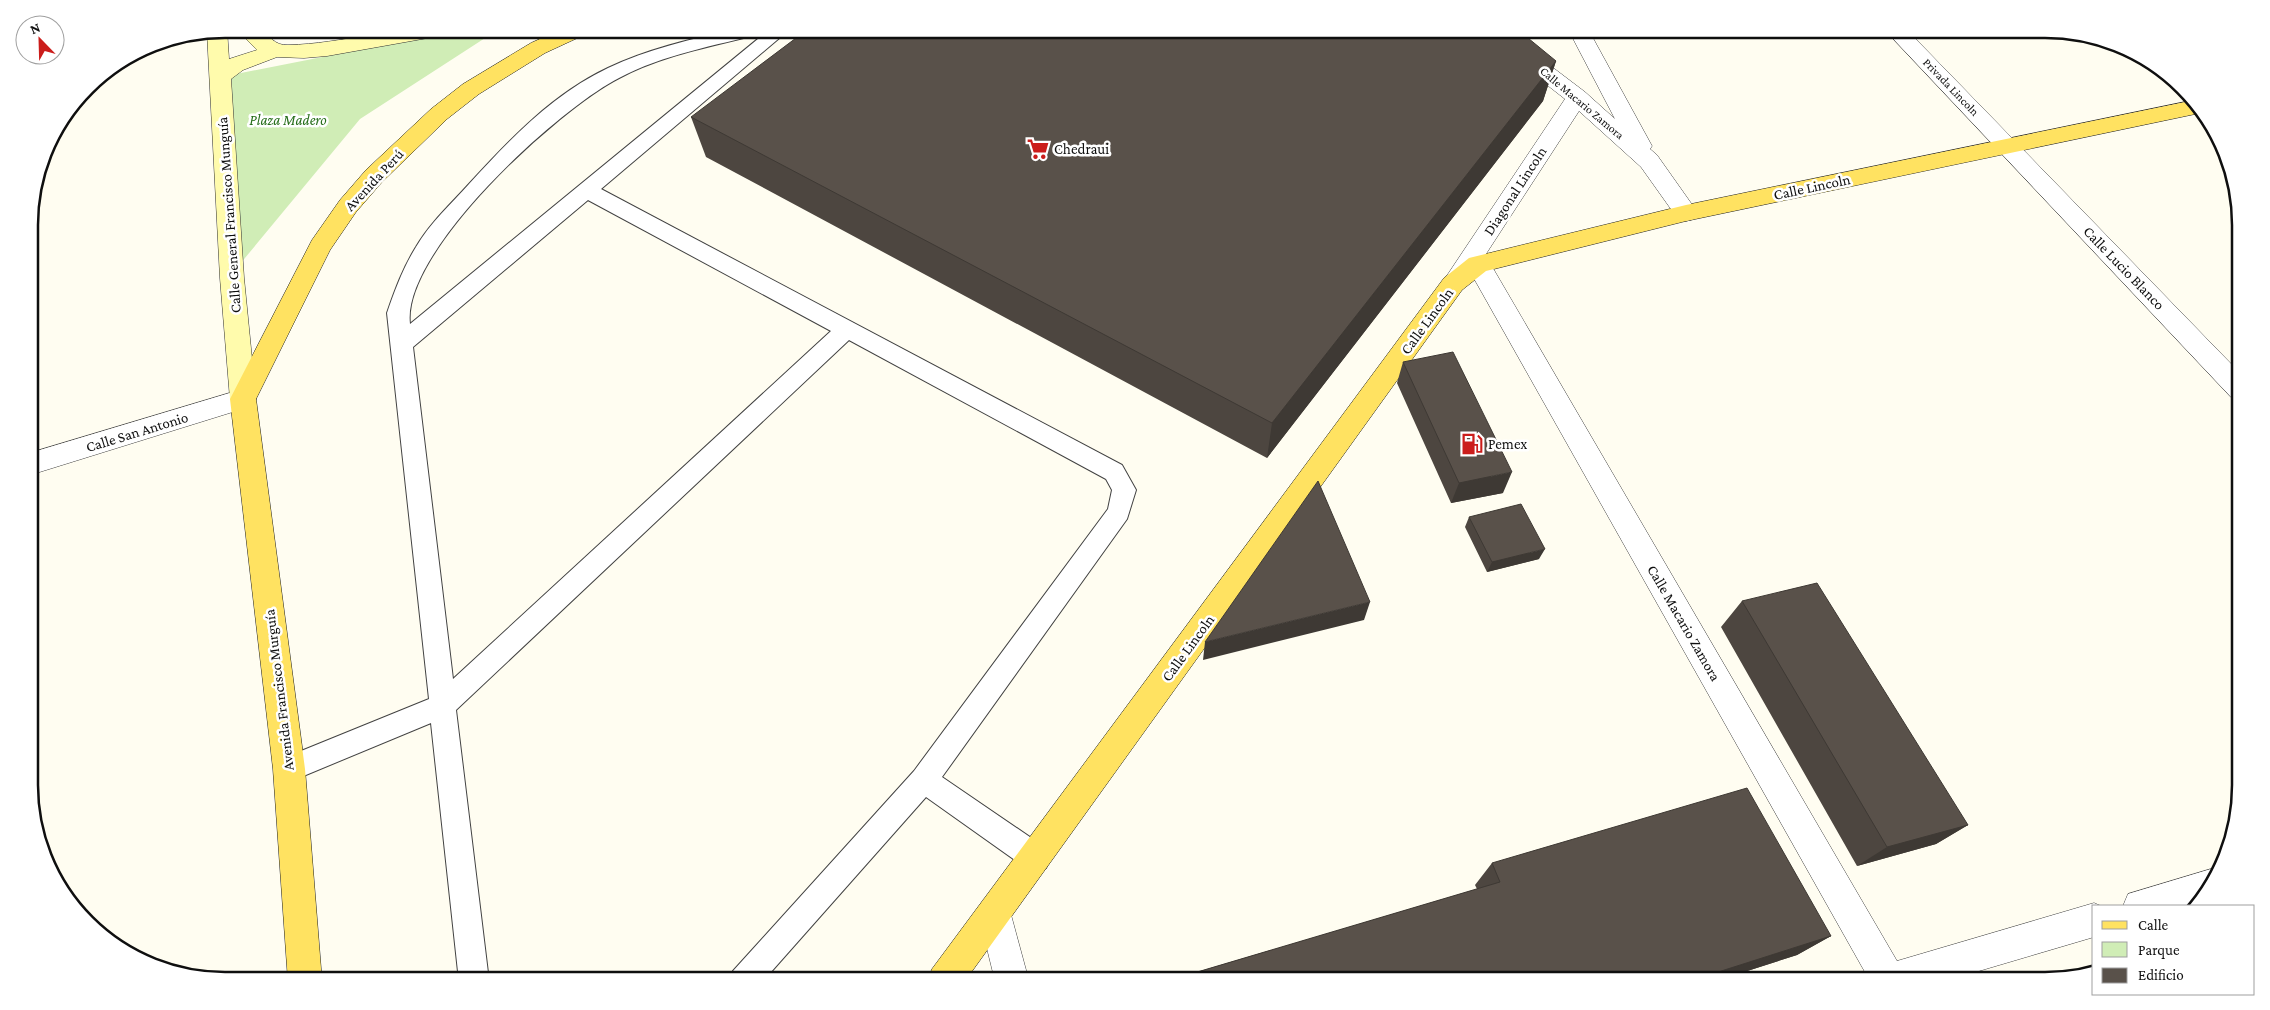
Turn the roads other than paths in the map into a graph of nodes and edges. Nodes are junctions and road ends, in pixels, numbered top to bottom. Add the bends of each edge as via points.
1 (218, 38) edge
2 (257, 38) edge
3 (389, 38) edge
4 (560, 38) edge
5 (723, 38) edge
6 (770, 38) edge
7 (1501, 38) edge
8 (1583, 38) edge
9 (1903, 38) edge
10 (274, 51) junction
11 (220, 76) junction
12 (1576, 97) junction
13 (2192, 108) edge
14 (2008, 146) junction
15 (1649, 161) junction
16 (586, 190) junction
17 (1686, 213) junction
18 (1478, 264) junction
19 (1453, 284) junction
20 (847, 329) junction
21 (401, 344) junction
22 (2232, 382) edge
23 (244, 399) junction
24 (38, 462) edge
25 (442, 706) junction
26 (289, 769) junction
27 (924, 780) junction
28 (1036, 858) junction
29 (2202, 888) edge
30 (2143, 905) edge
31 (995, 912) junction
32 (2092, 921) edge
33 (304, 972) edge
34 (473, 972) edge
35 (751, 972) edge
36 (951, 972) edge
37 (1010, 972) edge
38 (1884, 972) edge
39 (1919, 972) edge

1 - 11 street, Calle General Francisco Munguía
2 - 10 street
3 - 10 street via 316,51
4 - 23 main road, Avenida Perú via 472,89 439,114 374,176 320,246
5 - 21 lane via 649,58 612,74 558,107 518,142 428,245 405,288 398,314
6 - 16 lane
7 - 12 street, Calle Macario Zamora
8 - 15 street, Calle Macario Zamora
9 - 14 street, Privada Lincoln
10 - 11 street via 235,66
11 - 23 street, Calle General Francisco Munguía via 232,278
12 - 15 street, Calle Macario Zamora
12 - 19 street, Diagonal Lincoln
13 - 14 main road, Calle Lincoln
14 - 17 main road, Calle Lincoln
14 - 22 street, Calle Lucio Blanco
15 - 17 street, Calle Macario Zamora
16 - 20 lane
16 - 21 lane
17 - 18 main road, Calle Lincoln
18 - 19 main road, Calle Lincoln
18 - 38 street, Calle Macario Zamora
19 - 28 main road, Calle Lincoln
20 - 25 lane
20 - 27 lane via 1114,472 1124,490 1119,512
21 - 25 lane
23 - 24 street, Calle San Antonio
23 - 26 main road, Avenida Francisco Murguía
25 - 26 lane
25 - 34 lane
26 - 33 main road, Avenida Francisco Murguía
27 - 28 lane
27 - 35 lane
28 - 31 main road, Calle Lincoln
29 - 30 street
31 - 36 main road, Calle Lincoln
31 - 37 street
32 - 39 street

